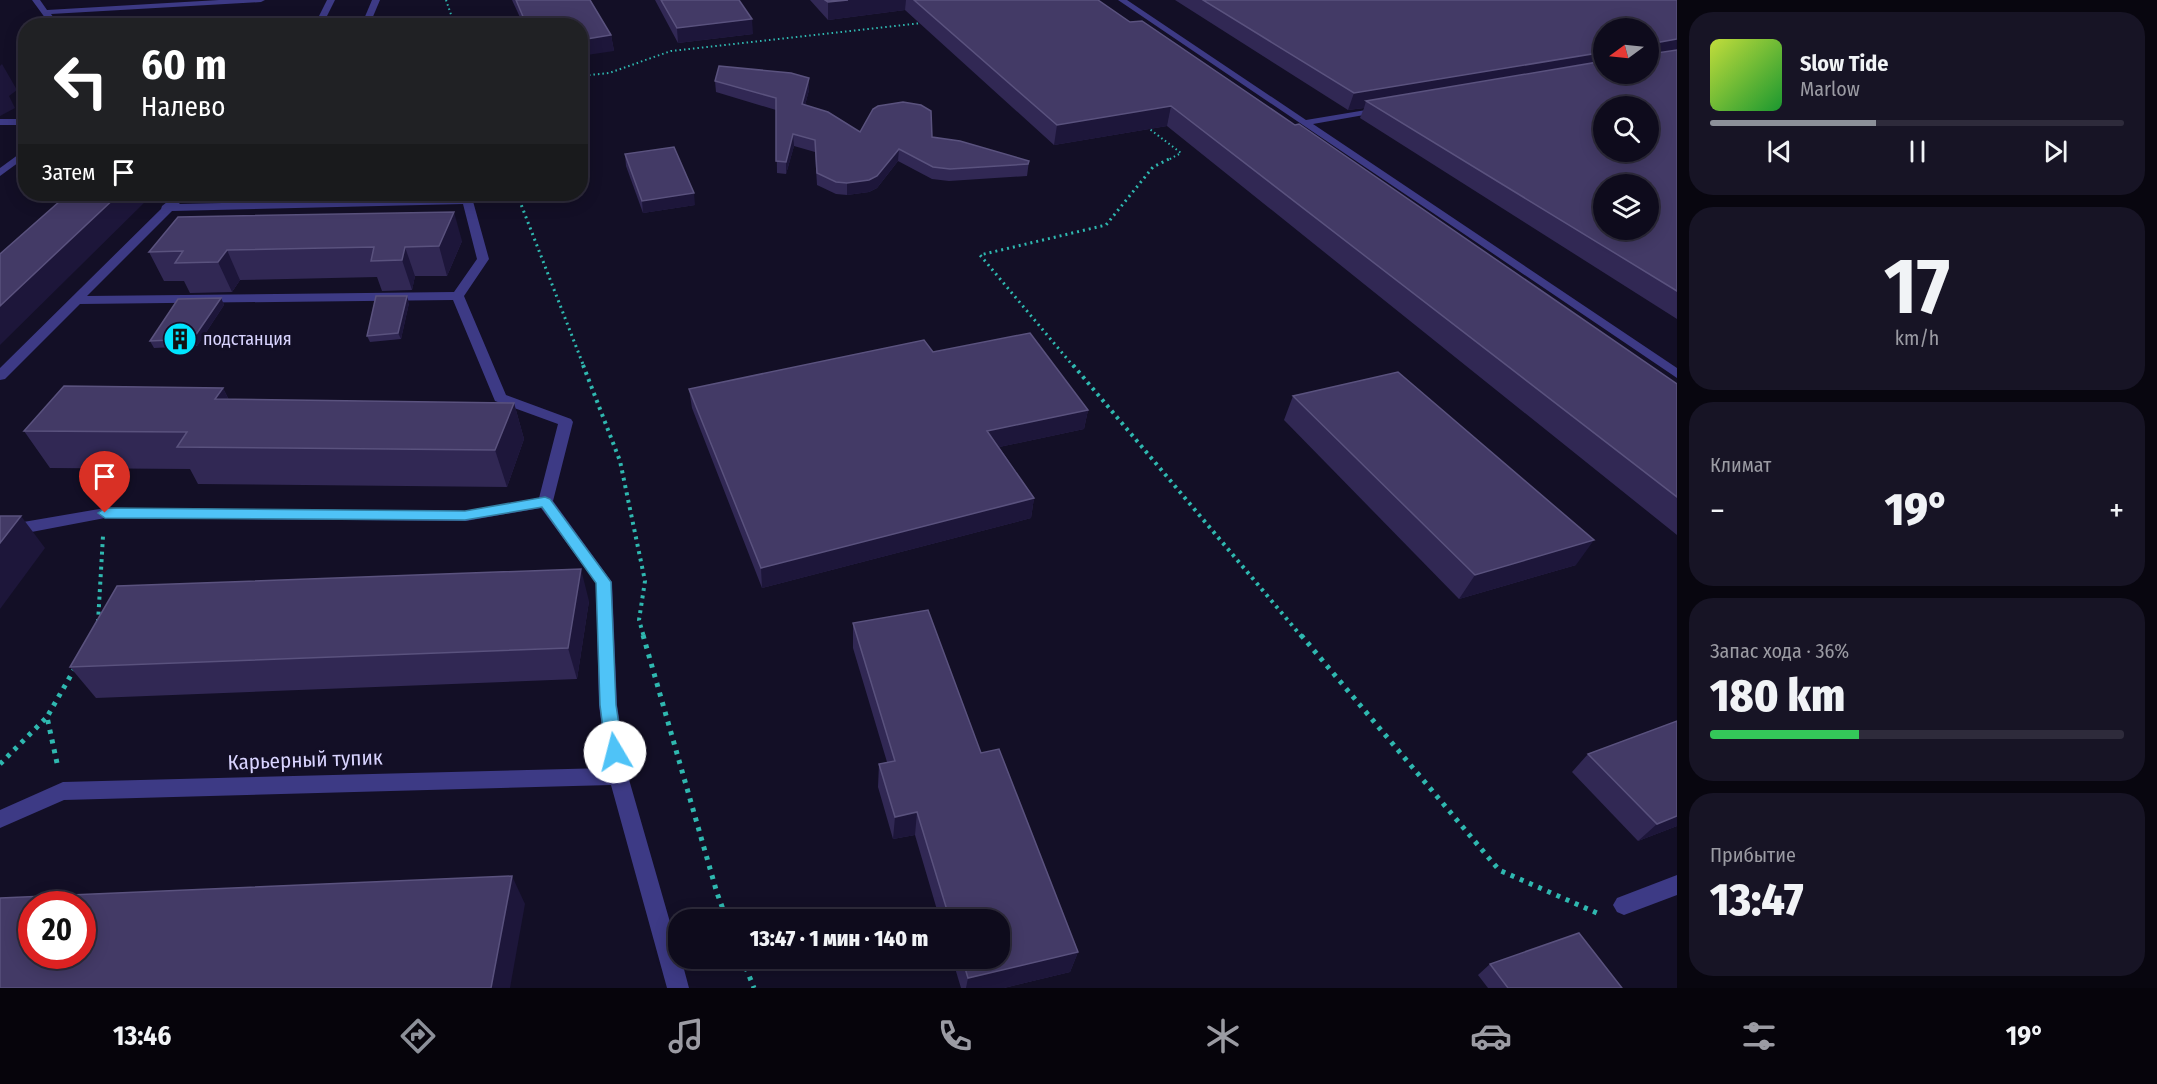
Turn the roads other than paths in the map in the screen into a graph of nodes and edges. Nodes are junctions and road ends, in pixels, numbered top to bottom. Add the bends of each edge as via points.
1 (36, 0) edge
2 (261, 0) edge
3 (331, 0) edge
4 (376, 0) edge
5 (1122, 0) edge
6 (46, 12) junction
7 (50, 18) edge
8 (322, 18) edge
9 (368, 18) edge
10 (1396, 107) edge
11 (0, 122) edge
12 (18, 122) edge
13 (1304, 123) junction
14 (18, 158) edge
15 (0, 173) edge
16 (174, 201) edge
17 (357, 201) edge
18 (467, 201) edge
19 (166, 208) junction
20 (458, 296) junction
21 (76, 300) junction
22 (1677, 374) edge
23 (0, 376) edge
24 (545, 502) junction
25 (0, 532) edge
26 (618, 776) junction
27 (0, 819) edge
28 (1677, 885) edge
29 (1616, 912) road end
30 (678, 988) edge

1 - 6 lane
2 - 6 lane
3 - 8 lane
4 - 9 lane
5 - 13 lane
6 - 7 lane
10 - 13 lane
11 - 12 lane
13 - 22 lane
14 - 15 lane
16 - 19 lane
17 - 19 lane
18 - 20 lane via 483,259
19 - 21 lane
20 - 21 lane
20 - 24 lane via 500,398 566,422
21 - 23 lane
24 - 25 lane via 465,516 105,513
24 - 26 lane via 604,582 608,705
26 - 27 lane, Карьерный тупик via 63,791
26 - 30 lane
28 - 29 lane

